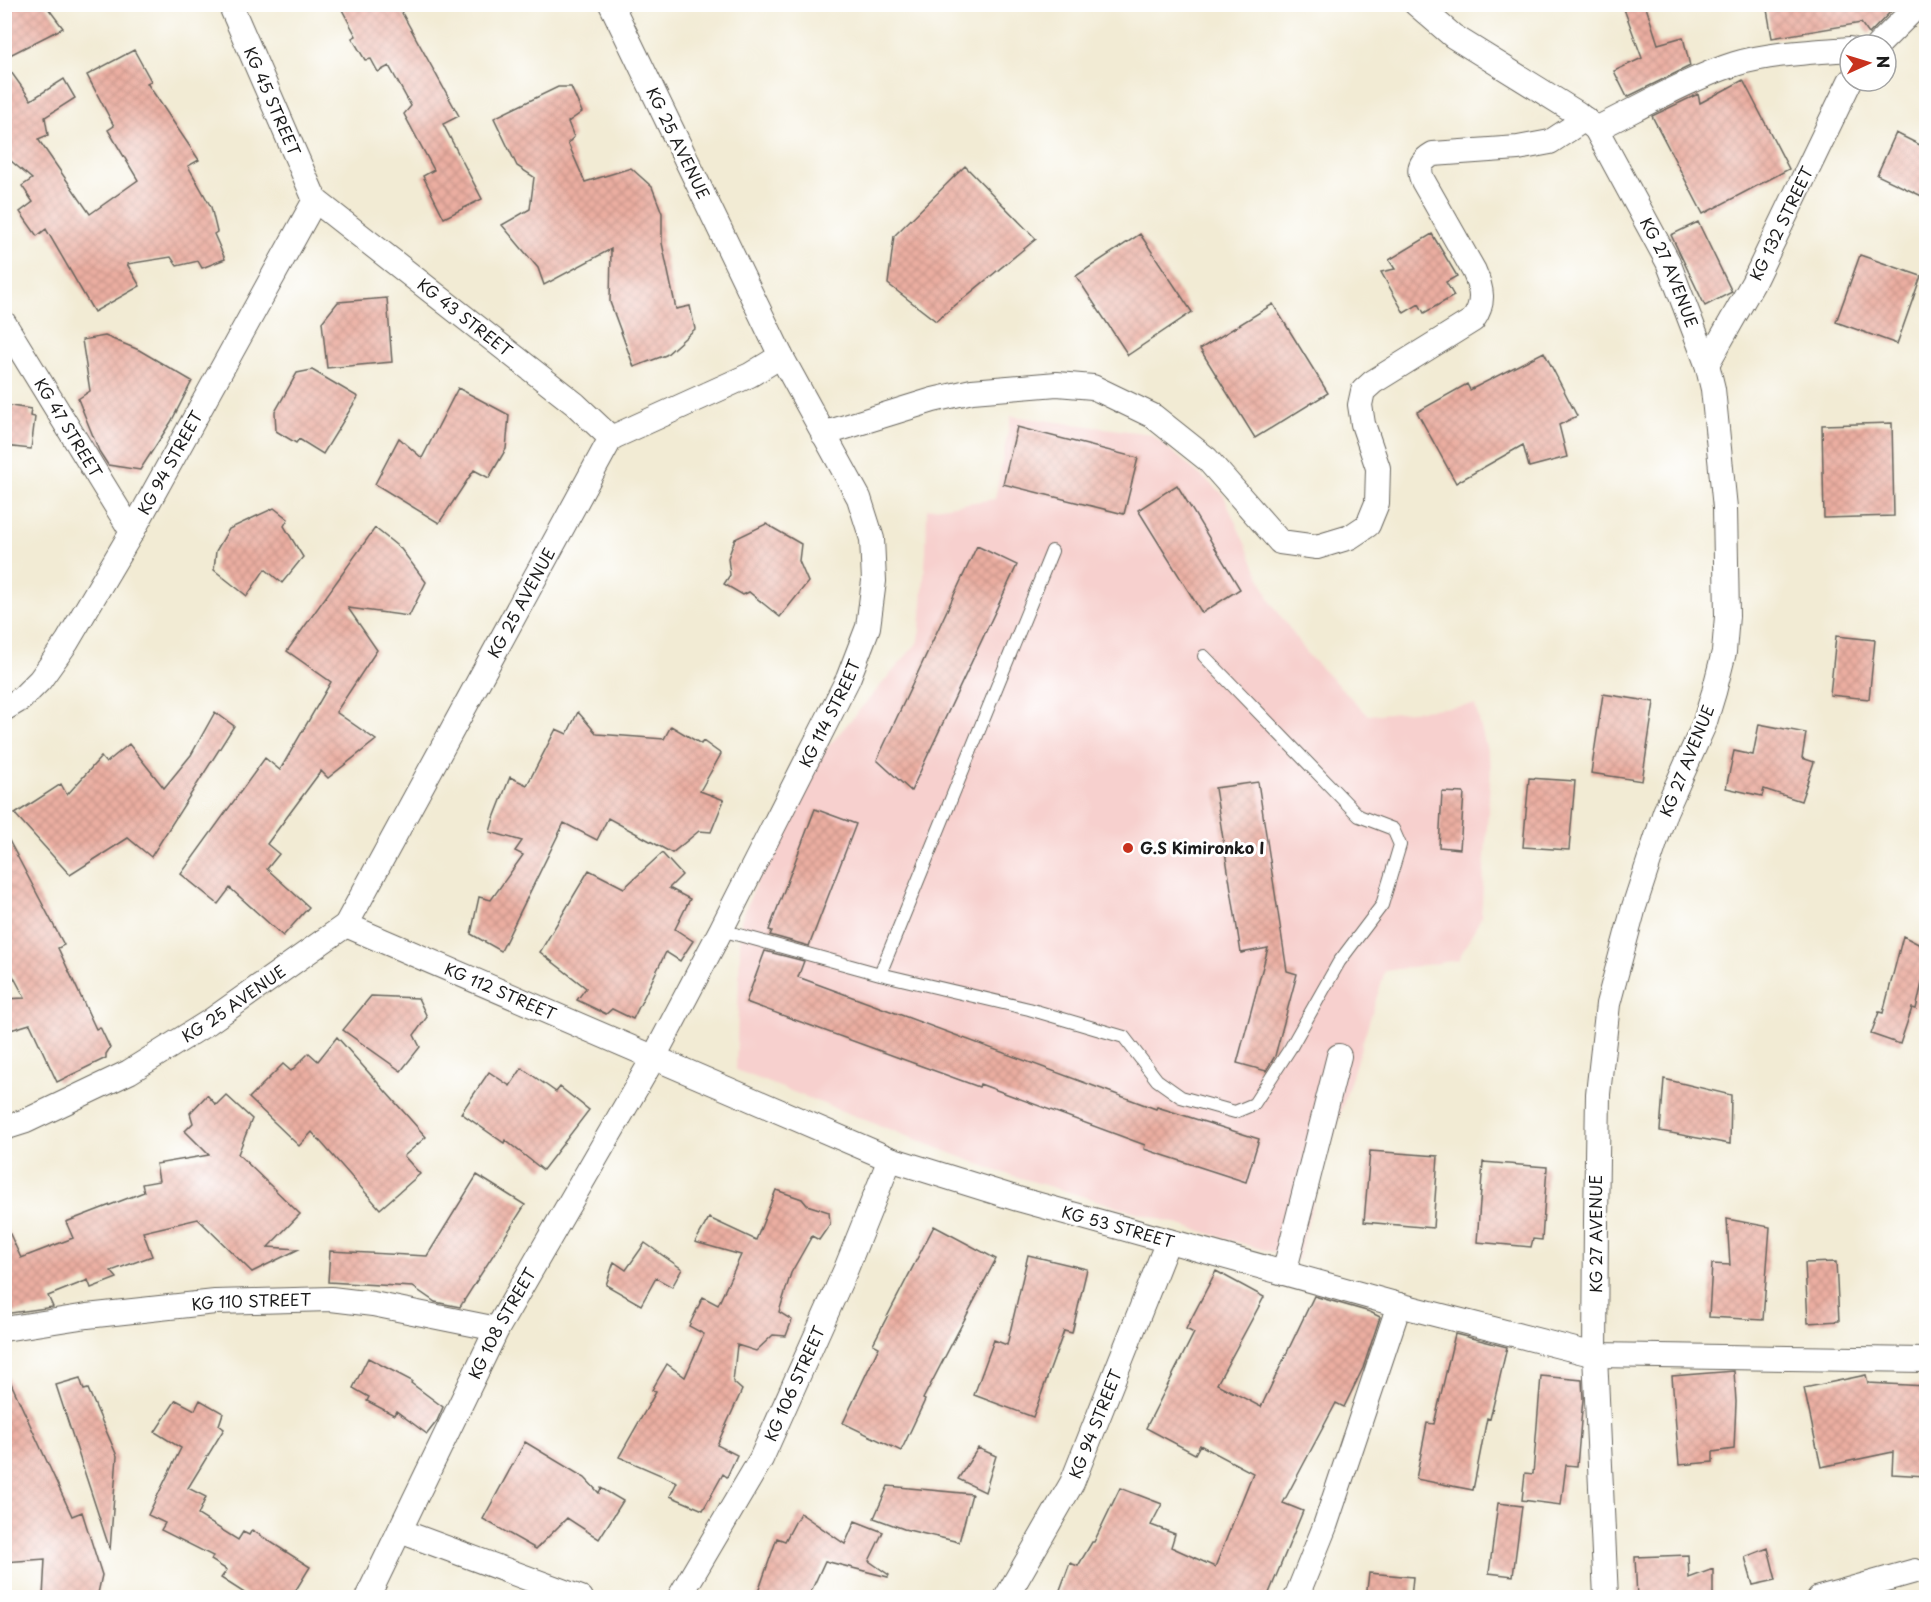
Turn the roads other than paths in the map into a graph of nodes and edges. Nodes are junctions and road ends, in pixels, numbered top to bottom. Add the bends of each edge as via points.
1 (230, 4) edge
2 (611, 4) edge
3 (1416, 4) edge
4 (1911, 13) edge
5 (1926, 15) edge
6 (1890, 33) edge
7 (1838, 50) edge
8 (1844, 93) edge
9 (1591, 124) junction
10 (315, 200) junction
11 (4, 323) edge
12 (781, 356) junction
13 (1707, 364) junction
14 (824, 434) junction
15 (611, 438) junction
16 (132, 532) junction
17 (1052, 551) dead end
18 (1204, 656) dead end
19 (4, 709) edge
20 (346, 925) junction
21 (721, 930) junction
22 (880, 974) junction
23 (1339, 1056) dead end
24 (654, 1057) junction
25 (4, 1128) edge
26 (890, 1159) junction
27 (1168, 1241) junction
28 (1284, 1273) junction
29 (1399, 1305) junction
30 (4, 1329) edge
31 (497, 1329) junction
32 (1596, 1355) junction
33 (1926, 1360) edge
34 (400, 1531) junction
35 (1915, 1571) dead end
36 (367, 1598) edge
37 (581, 1598) edge
38 (679, 1598) edge
39 (1006, 1598) edge
40 (1296, 1598) edge
41 (1606, 1598) edge
42 (1819, 1598) edge

1 - 10 street, KG 45 STREET
2 - 12 street, KG 25 AVENUE
3 - 9 street, KG 27 AVENUE via 1453,36
4 - 5 street
4 - 6 street
7 - 9 street via 1737,63
8 - 13 street, KG 132 STREET via 1753,283
9 - 13 street, KG 27 AVENUE via 1668,262
9 - 14 street via 1550,142 1518,148 1433,153 1420,166 1423,181 1474,271 1482,300 1473,320 1363,391 1363,424 1378,468 1377,503 1368,525 1350,537 1317,547 1280,542 1207,459 1153,416 1093,387 1057,384 972,391
10 - 15 street, KG 43 STREET via 574,404
10 - 16 street, KG 94 STREET
11 - 16 street, KG 47 STREET
12 - 14 street, KG 114 STREET
12 - 15 street via 750,375
13 - 32 street, KG 27 AVENUE via 1725,508 1724,652 1704,725 1665,812 1608,1004 1598,1094
14 - 21 street, KG 114 STREET via 859,498 872,539 874,581 868,627 848,679
15 - 20 street, KG 25 AVENUE
16 - 19 street, KG 94 STREET via 40,681
17 - 22 lane
18 - 22 lane via 1359,816 1393,829 1401,845 1382,905 1339,962 1254,1104 1235,1112 1180,1097 1157,1080 1124,1037 1029,1009
20 - 24 street, KG 112 STREET
20 - 25 street, KG 25 AVENUE via 209,1022 129,1072
21 - 22 lane
21 - 24 street, KG 114 STREET
23 - 28 street
24 - 26 street, KG 53 STREET
24 - 31 street, KG 108 STREET
26 - 27 street, KG 53 STREET
26 - 38 street, KG 106 STREET via 761,1460
27 - 28 street, KG 53 STREET
27 - 39 street, KG 94 STREET via 1072,1483
28 - 29 street, KG 53 STREET
29 - 32 street, KG 53 STREET
29 - 40 street via 1325,1526
30 - 31 street, KG 110 STREET via 215,1302 320,1299 373,1304
31 - 34 street, KG 108 STREET
32 - 33 street, KG 53 STREET
32 - 41 street, KG 27 AVENUE
34 - 36 street, KG 108 STREET
34 - 37 street
35 - 42 street

